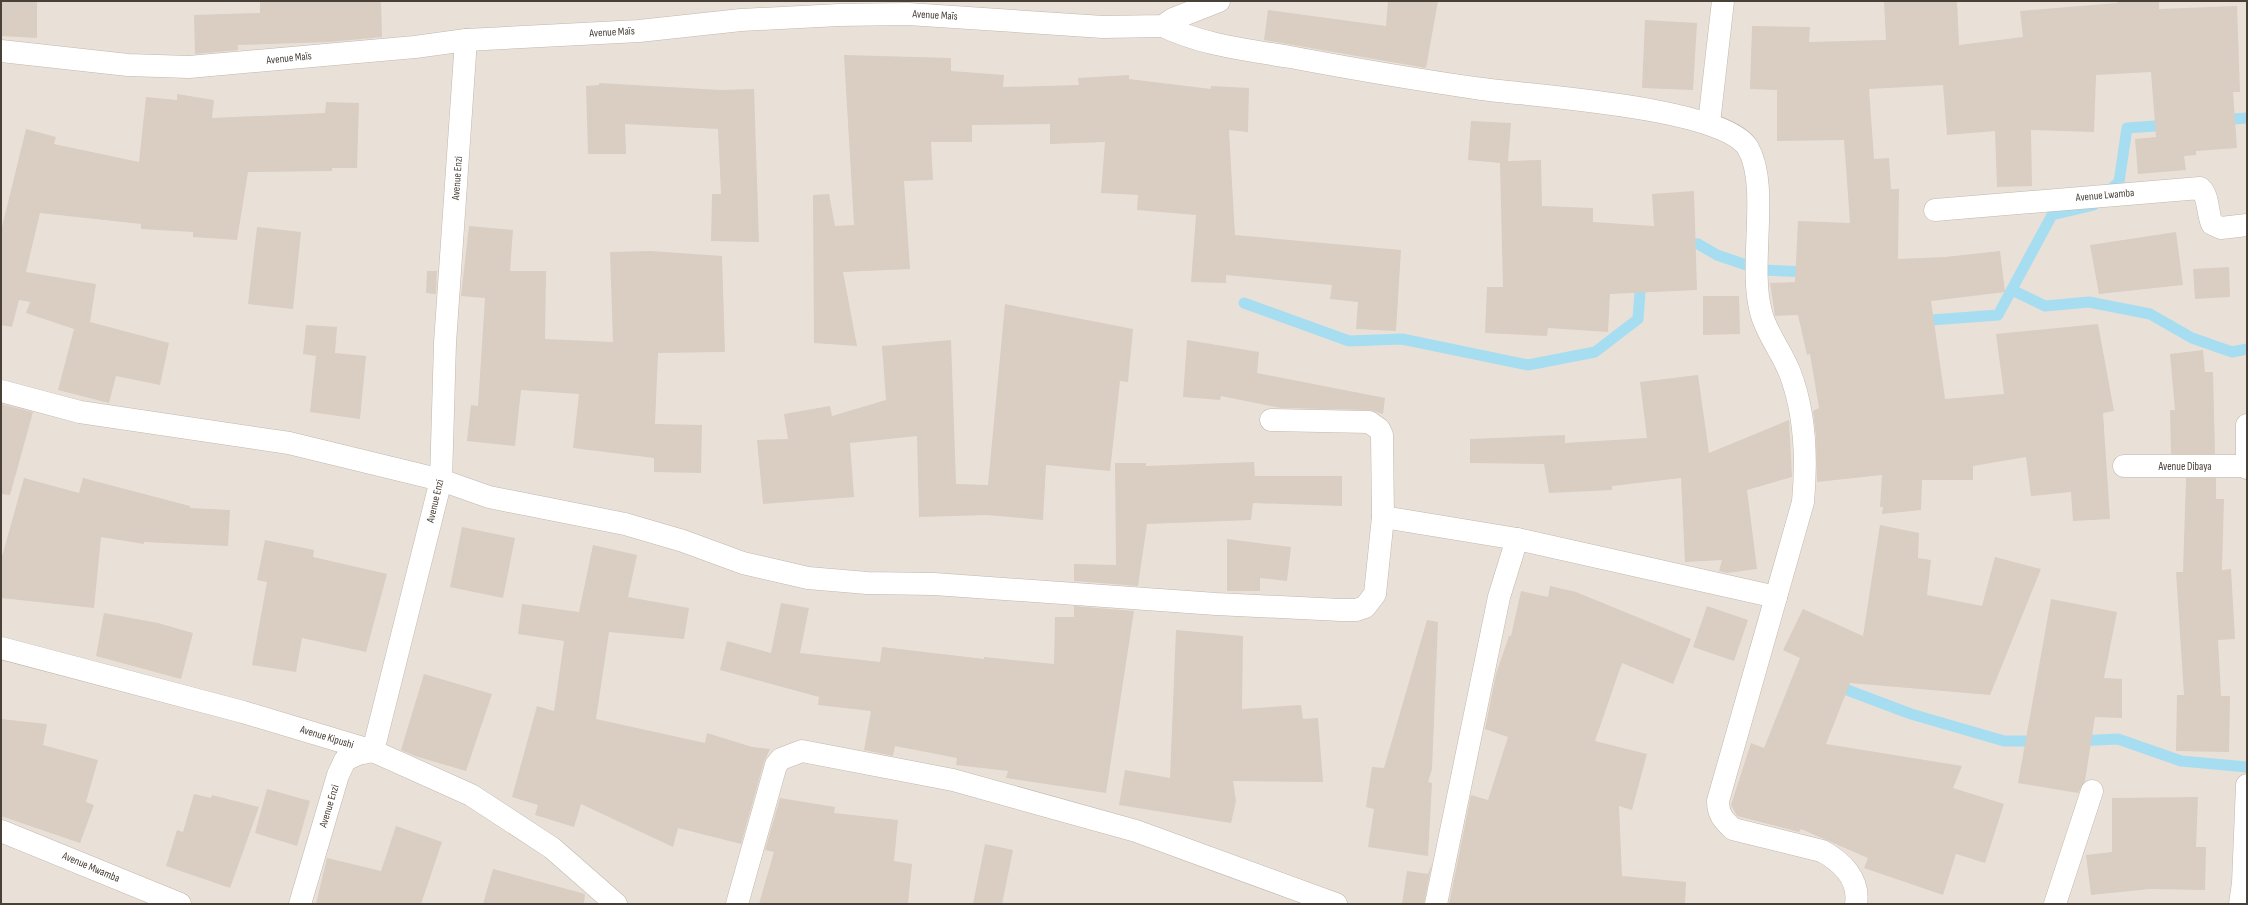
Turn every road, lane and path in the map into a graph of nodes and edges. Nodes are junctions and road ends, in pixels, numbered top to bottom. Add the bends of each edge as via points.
1 (1219, 1) edge
2 (1724, 1) edge
3 (1163, 26) junction
4 (466, 40) junction
5 (1, 51) edge
6 (1709, 123) junction
7 (1935, 210) dead end
8 (2247, 225) edge
9 (1, 391) edge
10 (1271, 420) dead end
11 (2247, 425) edge
12 (2124, 466) dead end
13 (2247, 467) edge
14 (441, 480) junction
15 (1383, 517) junction
16 (1516, 539) junction
17 (1776, 597) junction
18 (1, 648) edge
19 (373, 751) junction
20 (2247, 785) edge
21 (2092, 791) dead end
22 (1, 831) edge
23 (2243, 900) edge
24 (180, 904) edge
25 (300, 904) edge
26 (616, 904) edge
27 (737, 904) edge
28 (1336, 904) edge
29 (1436, 904) edge
30 (1856, 904) edge
31 (2055, 904) edge

1 - 3 street via 1173,18
2 - 6 street
3 - 4 street, Avenue Maïs via 1103,27 886,14 741,20 639,31
3 - 6 street via 1181,35 1273,54 1482,89 1642,108
4 - 5 street, Avenue Maïs via 415,47 189,66 128,65
4 - 14 street, Avenue Enzi via 445,343
6 - 17 street via 1732,132 1747,145 1755,160 1757,289 1761,313 1790,374 1804,423 1806,471 1803,502
7 - 8 street, Avenue Lwamba via 2200,188 2206,196 2208,216 2212,224 2221,228
9 - 14 street via 80,412 289,443
10 - 15 street via 1360,421 1374,424 1382,435
11 - 13 street
12 - 13 street, Avenue Dibaya
14 - 15 street via 489,497 625,524 743,563 808,578 1341,610 1365,607 1375,594
14 - 19 street, Avenue Enzi
15 - 16 street
16 - 17 street
16 - 29 street via 1499,597
17 - 30 street via 1718,801 1718,811 1724,822 1733,829 1822,851 1835,858 1844,866 1855,885
18 - 19 street, Avenue Kipushi via 243,712
19 - 25 street, Avenue Enzi via 345,760
19 - 26 street, Avenue Kipushi via 471,795 552,848
20 - 23 street
21 - 31 street
22 - 24 street, Avenue Mwamba
27 - 28 street via 776,766 781,759 802,751 953,780 1136,831

